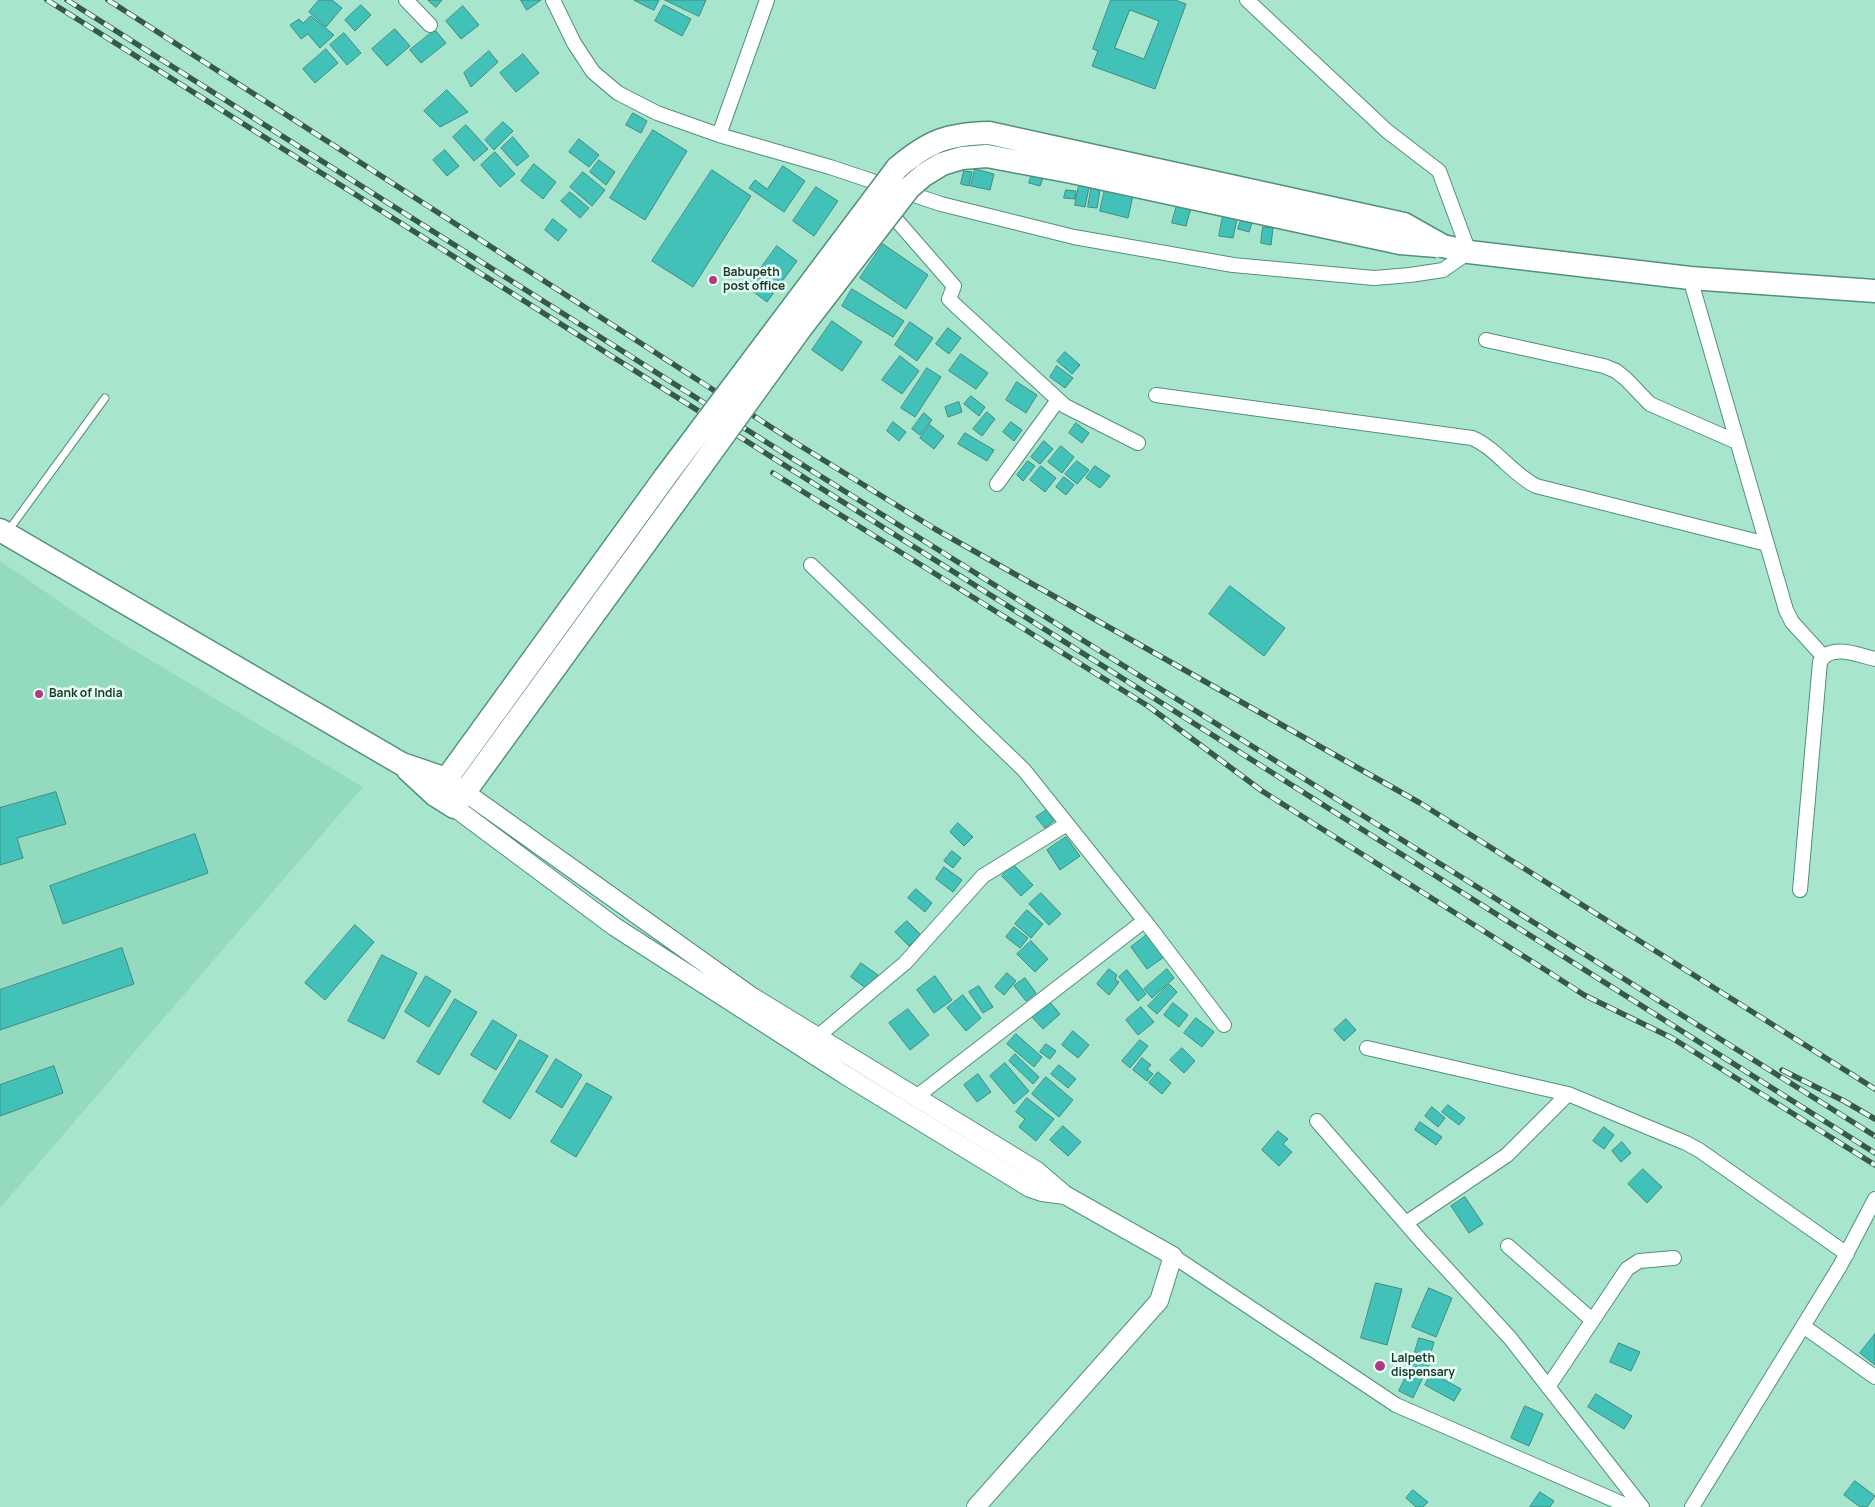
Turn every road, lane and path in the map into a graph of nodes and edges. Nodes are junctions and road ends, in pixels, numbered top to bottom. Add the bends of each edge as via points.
1 (406, 0) edge
2 (553, 0) edge
3 (767, 0) edge
4 (1247, 0) edge
5 (430, 26) dead end
6 (719, 135) junction
7 (858, 176) junction
8 (1443, 246) junction
9 (1469, 252) junction
10 (1690, 278) junction
11 (1875, 291) edge
12 (1486, 340) dead end
13 (1156, 395) dead end
14 (105, 398) dead end
15 (1058, 400) junction
16 (1737, 442) junction
17 (1138, 443) dead end
18 (997, 484) dead end
19 (3, 531) edge
20 (1767, 544) junction
21 (811, 565) dead end
22 (1823, 656) junction
23 (1875, 659) edge
24 (441, 787) junction
25 (460, 799) junction
26 (1067, 824) junction
27 (1800, 890) dead end
28 (1144, 921) junction
29 (1224, 1025) dead end
30 (817, 1037) junction
31 (1367, 1048) dead end
32 (1568, 1094) junction
33 (916, 1097) junction
34 (1317, 1121) dead end
35 (1065, 1195) junction
36 (1875, 1199) edge
37 (1406, 1224) junction
38 (1508, 1246) dead end
39 (1847, 1254) junction
40 (1173, 1256) junction
41 (1674, 1258) dead end
42 (1592, 1320) junction
43 (1803, 1326) junction
44 (1875, 1377) edge
45 (1548, 1387) junction
46 (976, 1507) edge
47 (1630, 1507) edge
48 (1642, 1507) edge
49 (1692, 1507) edge

1 - 5 street
2 - 6 street via 574,43 593,72 618,93 656,113
3 - 6 street
4 - 9 street via 1387,131 1439,171
6 - 7 street
7 - 9 street via 942,204 1074,236 1233,265 1374,278 1443,270
7 - 15 street via 954,286 949,299
8 - 9 main road
8 - 24 main road, bridge via 1404,224 989,133 954,136 914,153 897,168 665,477
8 - 25 main road, bridge via 1400,243 988,156 942,164 909,188 802,328
9 - 10 main road
10 - 11 main road
10 - 16 street
12 - 16 street via 1604,366 1616,371 1650,404
13 - 20 street via 1472,438 1536,486
14 - 19 lane
15 - 17 street
15 - 18 street
16 - 20 street
19 - 24 main road
20 - 22 street via 1788,616
21 - 26 street via 1016,762
22 - 23 street via 1834,651
22 - 27 street
24 - 25 main road
25 - 30 street
25 - 35 street via 615,927 845,1075 1030,1188
26 - 28 street
26 - 30 street via 983,876 905,963
28 - 29 street
28 - 33 street
30 - 33 street
31 - 32 street
32 - 37 street via 1506,1155
32 - 39 street via 1694,1146
33 - 35 street via 1037,1171
34 - 37 street
35 - 40 street
36 - 39 street
37 - 45 street via 1510,1338
38 - 42 street
39 - 43 street
40 - 46 street via 1159,1301
40 - 47 street via 1396,1405
41 - 42 street via 1639,1260 1632,1264
42 - 45 street
43 - 44 street
43 - 49 street
45 - 48 street

